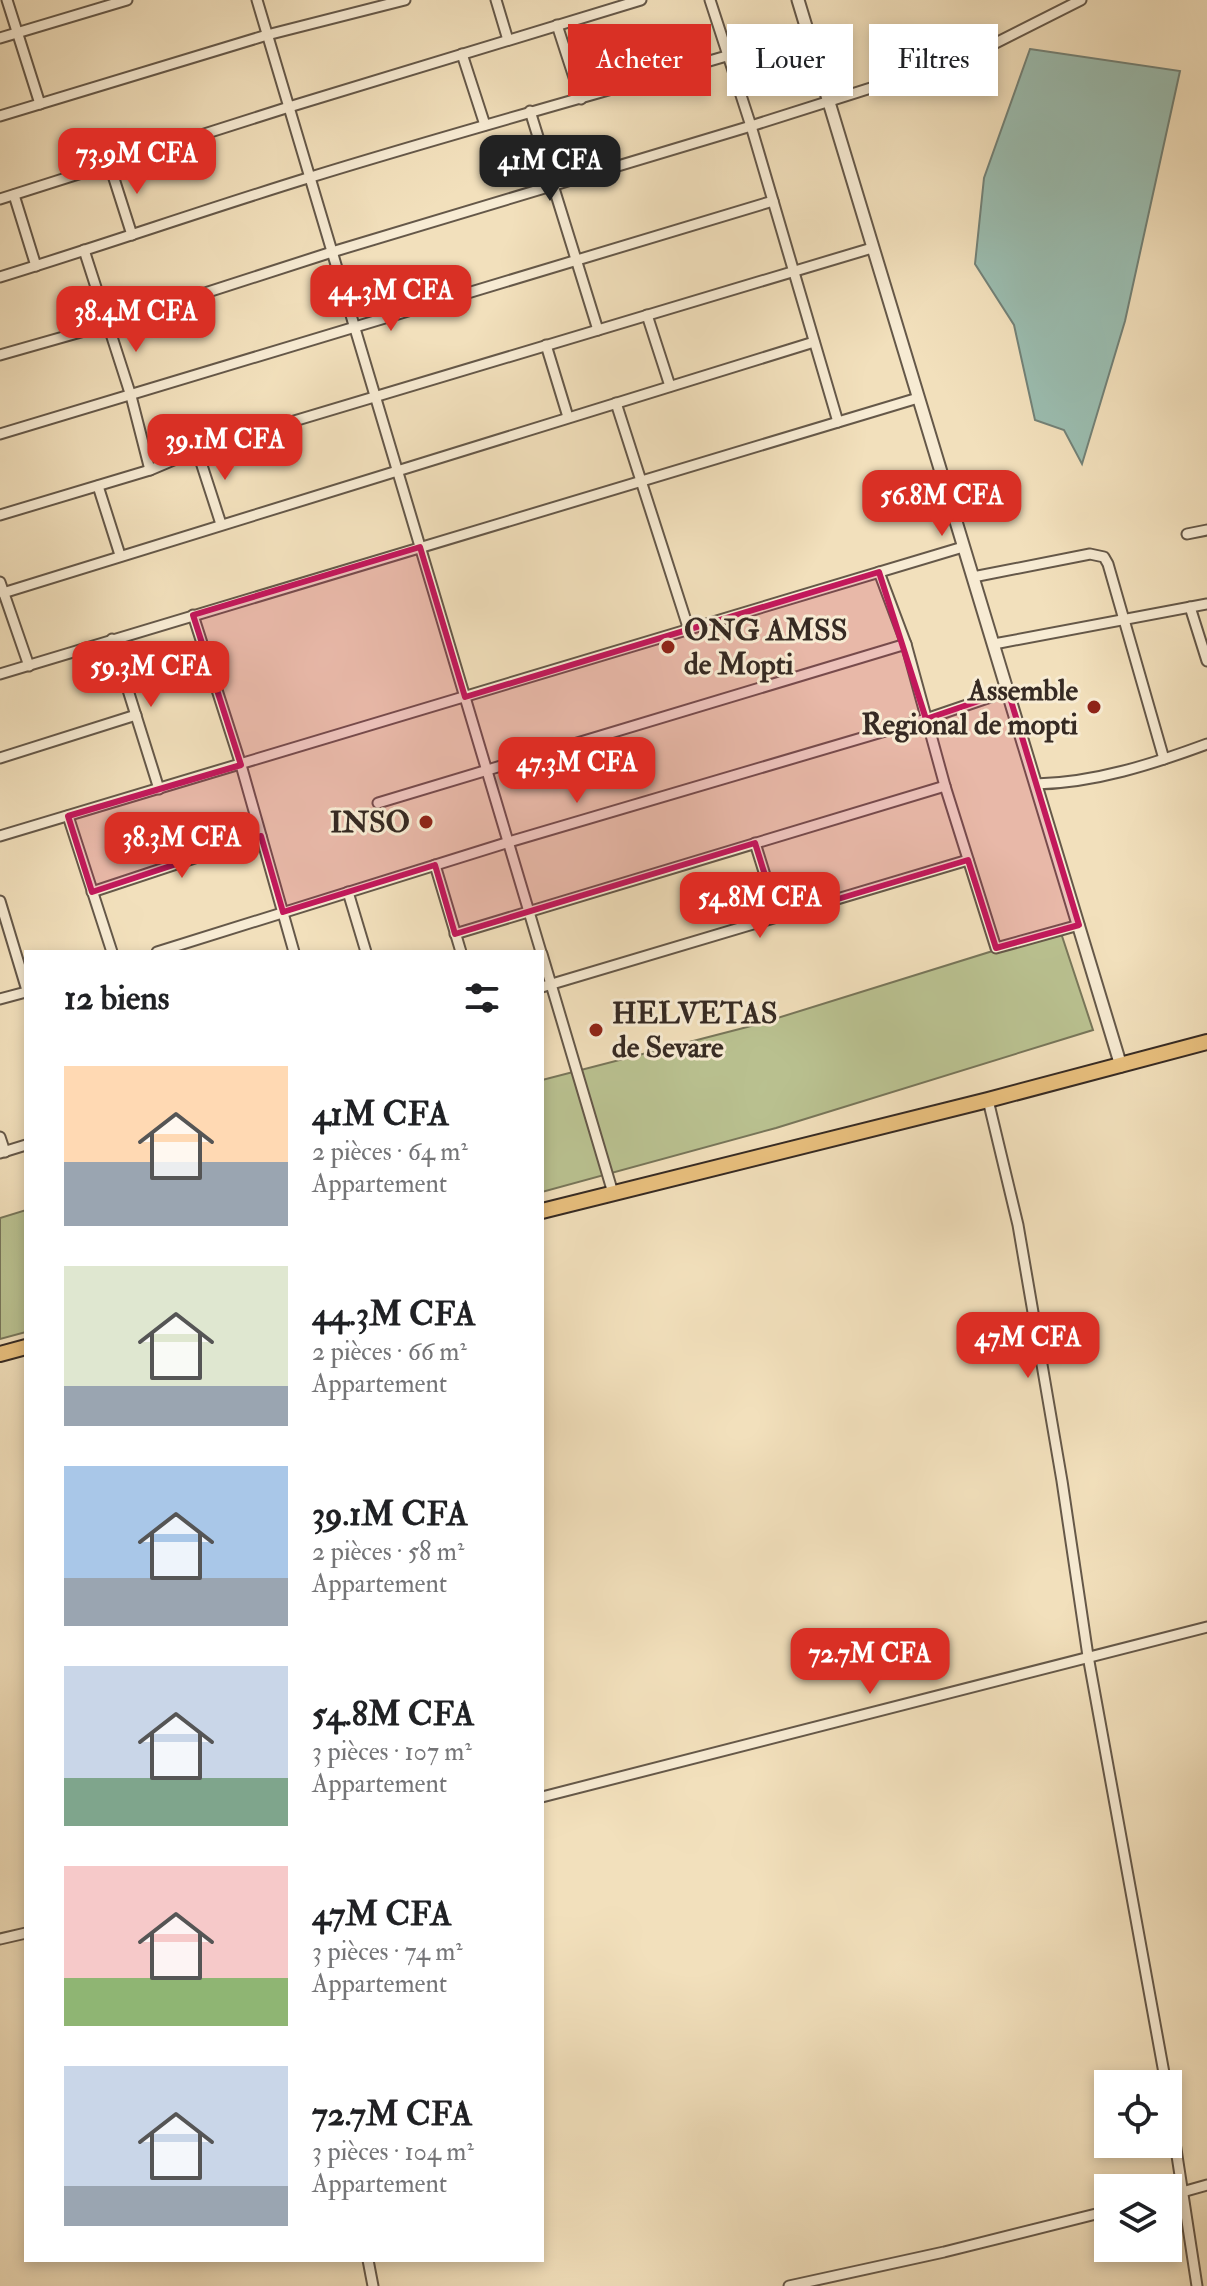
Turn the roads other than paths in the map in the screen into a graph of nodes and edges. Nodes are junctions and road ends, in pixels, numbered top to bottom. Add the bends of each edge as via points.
1 (7, 0) edge
2 (127, 0) edge
3 (257, 0) edge
4 (405, 0) edge
5 (496, 0) edge
6 (641, 0) edge
7 (710, 0) edge
8 (798, 0) edge
9 (1081, 0) edge
10 (557, 25) junction
11 (17, 33) junction
12 (267, 35) junction
13 (0, 38) edge
14 (508, 40) junction
15 (727, 47) edge
16 (462, 54) junction
17 (727, 56) edge
18 (742, 96) edge
19 (581, 99) junction
20 (828, 102) junction
21 (40, 104) junction
22 (289, 107) junction
23 (530, 111) junction
24 (0, 116) edge
25 (485, 125) junction
26 (751, 126) junction
27 (110, 166) junction
28 (310, 177) junction
29 (553, 185) junction
30 (14, 195) junction
31 (0, 199) edge
32 (773, 201) junction
33 (132, 235) junction
34 (872, 248) junction
35 (84, 250) junction
36 (332, 252) junction
37 (576, 260) junction
38 (36, 266) junction
39 (793, 272) junction
40 (0, 277) edge
41 (647, 315) junction
42 (109, 324) junction
43 (355, 327) junction
44 (598, 330) junction
45 (814, 342) junction
46 (546, 345) junction
47 (0, 355) edge
48 (670, 386) junction
49 (131, 396) junction
50 (375, 396) junction
51 (918, 398) junction
52 (616, 403) junction
53 (568, 417) junction
54 (838, 422) junction
55 (0, 434) edge
56 (197, 450) junction
57 (150, 470) junction
58 (397, 470) junction
59 (641, 481) junction
60 (98, 486) junction
61 (0, 515) edge
62 (221, 524) junction
63 (1207, 530) edge
64 (1187, 534) dead end
65 (420, 547) junction
66 (963, 547) junction
67 (120, 555) junction
68 (879, 572) junction
69 (973, 577) junction
70 (0, 582) edge
71 (3, 593) junction
72 (1207, 604) edge
73 (1190, 607) junction
74 (193, 615) junction
75 (1123, 619) junction
76 (689, 630) junction
77 (112, 639) junction
78 (906, 644) junction
79 (994, 644) junction
80 (1207, 661) edge
81 (29, 666) junction
82 (0, 674) edge
83 (1008, 691) junction
84 (465, 697) junction
85 (136, 715) junction
86 (926, 719) junction
87 (1207, 744) edge
88 (0, 758) edge
89 (1164, 759) junction
90 (241, 765) junction
91 (488, 771) junction
92 (1036, 784) junction
93 (945, 786) junction
94 (159, 789) junction
95 (378, 803) dead end
96 (68, 816) junction
97 (0, 836) edge
98 (261, 836) junction
99 (509, 842) junction
100 (755, 843) junction
101 (968, 860) junction
102 (435, 865) junction
103 (92, 892) junction
104 (348, 892) junction
105 (0, 901) edge
106 (283, 912) junction
107 (529, 912) junction
108 (778, 917) junction
109 (1079, 925) junction
110 (455, 934) junction
111 (111, 950) edge
112 (163, 950) edge
113 (293, 950) edge
114 (365, 950) edge
115 (460, 950) edge
116 (541, 950) edge
117 (24, 982) edge
118 (546, 985) edge
119 (24, 990) edge
120 (0, 999) edge
121 (1207, 1042) edge
122 (1121, 1066) junction
123 (988, 1100) junction
124 (0, 1137) edge
125 (24, 1146) edge
126 (2, 1152) edge
127 (613, 1193) junction
128 (544, 1210) edge
129 (24, 1348) edge
130 (0, 1354) edge
131 (1207, 1627) edge
132 (1088, 1656) junction
133 (544, 1796) edge
134 (24, 1933) edge
135 (0, 1939) edge
136 (1163, 2070) edge
137 (1207, 2185) edge
138 (1182, 2193) edge
139 (1182, 2199) edge
140 (1094, 2214) edge
141 (368, 2262) edge
142 (373, 2286) edge
143 (789, 2286) edge
144 (1197, 2286) edge

1 - 11 street
2 - 11 street
3 - 12 street
4 - 12 street
5 - 14 street
6 - 10 street
7 - 15 street
8 - 20 street
9 - 20 street via 970,56
10 - 14 street
10 - 19 street
11 - 13 street
11 - 21 street
12 - 21 street
12 - 22 street
14 - 16 street
16 - 22 street
16 - 25 street
17 - 19 street
18 - 26 street
19 - 23 street
20 - 26 street
20 - 34 street
21 - 24 street
22 - 27 street
22 - 28 street
23 - 25 street
23 - 29 street
25 - 28 street
26 - 29 street
26 - 32 street
27 - 30 street
27 - 33 street
28 - 33 street
28 - 36 street
29 - 36 street
29 - 37 street
30 - 31 street
30 - 38 street
32 - 37 street
32 - 39 street
33 - 35 street
34 - 39 street
34 - 51 street
35 - 38 street
35 - 42 street
36 - 42 street
36 - 43 street
37 - 43 street
37 - 44 street
38 - 40 street
39 - 41 street
39 - 45 street
41 - 44 street
41 - 48 street
42 - 47 street
42 - 49 street
43 - 49 street
43 - 50 street
44 - 46 street
45 - 48 street
45 - 54 street
46 - 50 street
46 - 53 street
48 - 52 street
49 - 55 street
49 - 57 street
50 - 56 street
50 - 58 street
51 - 54 street
51 - 66 street
52 - 53 street
52 - 59 street
53 - 58 street
54 - 59 street
56 - 57 street
56 - 62 street
57 - 60 street
58 - 62 street
58 - 65 street
59 - 65 street
59 - 76 street
60 - 61 street
60 - 67 street
62 - 67 street
63 - 64 street
65 - 74 street
65 - 84 street
66 - 68 street
66 - 69 street
67 - 71 street
68 - 76 street
68 - 78 street
69 - 75 street via 1097,555 1108,564
69 - 79 street
70 - 71 street
71 - 81 street
72 - 73 street
73 - 75 street
73 - 80 street
74 - 77 street
74 - 90 street
75 - 79 street
75 - 89 street
76 - 84 street
77 - 81 street
77 - 85 street
78 - 86 street
78 - 91 street
79 - 83 street
81 - 82 street
83 - 86 street
83 - 92 street
84 - 90 street
84 - 91 street
85 - 88 street
85 - 94 street
86 - 93 street
86 - 99 street
87 - 89 street
89 - 92 street via 1070,784
90 - 94 street
90 - 98 street
91 - 95 street
91 - 99 street
92 - 109 street
93 - 100 street
93 - 101 street
94 - 96 street
96 - 97 street
96 - 103 street
98 - 103 street
98 - 106 street
99 - 102 street
99 - 107 street
100 - 107 street
100 - 108 street
101 - 108 street
101 - 109 street via 996,948
102 - 104 street
102 - 110 street
103 - 111 street
104 - 106 street
104 - 114 street
105 - 117 street
106 - 112 street
106 - 113 street
107 - 110 street
107 - 116 street
108 - 118 street
109 - 122 street
110 - 115 street
118 - 127 street
119 - 120 street
121 - 122 main road
122 - 123 main road
123 - 127 main road
123 - 132 street via 1018,1225
124 - 126 street
125 - 126 street
127 - 128 main road
129 - 130 main road
131 - 132 street
132 - 133 street
132 - 136 street
134 - 135 street
137 - 138 street
139 - 144 street
140 - 143 street
141 - 142 street

